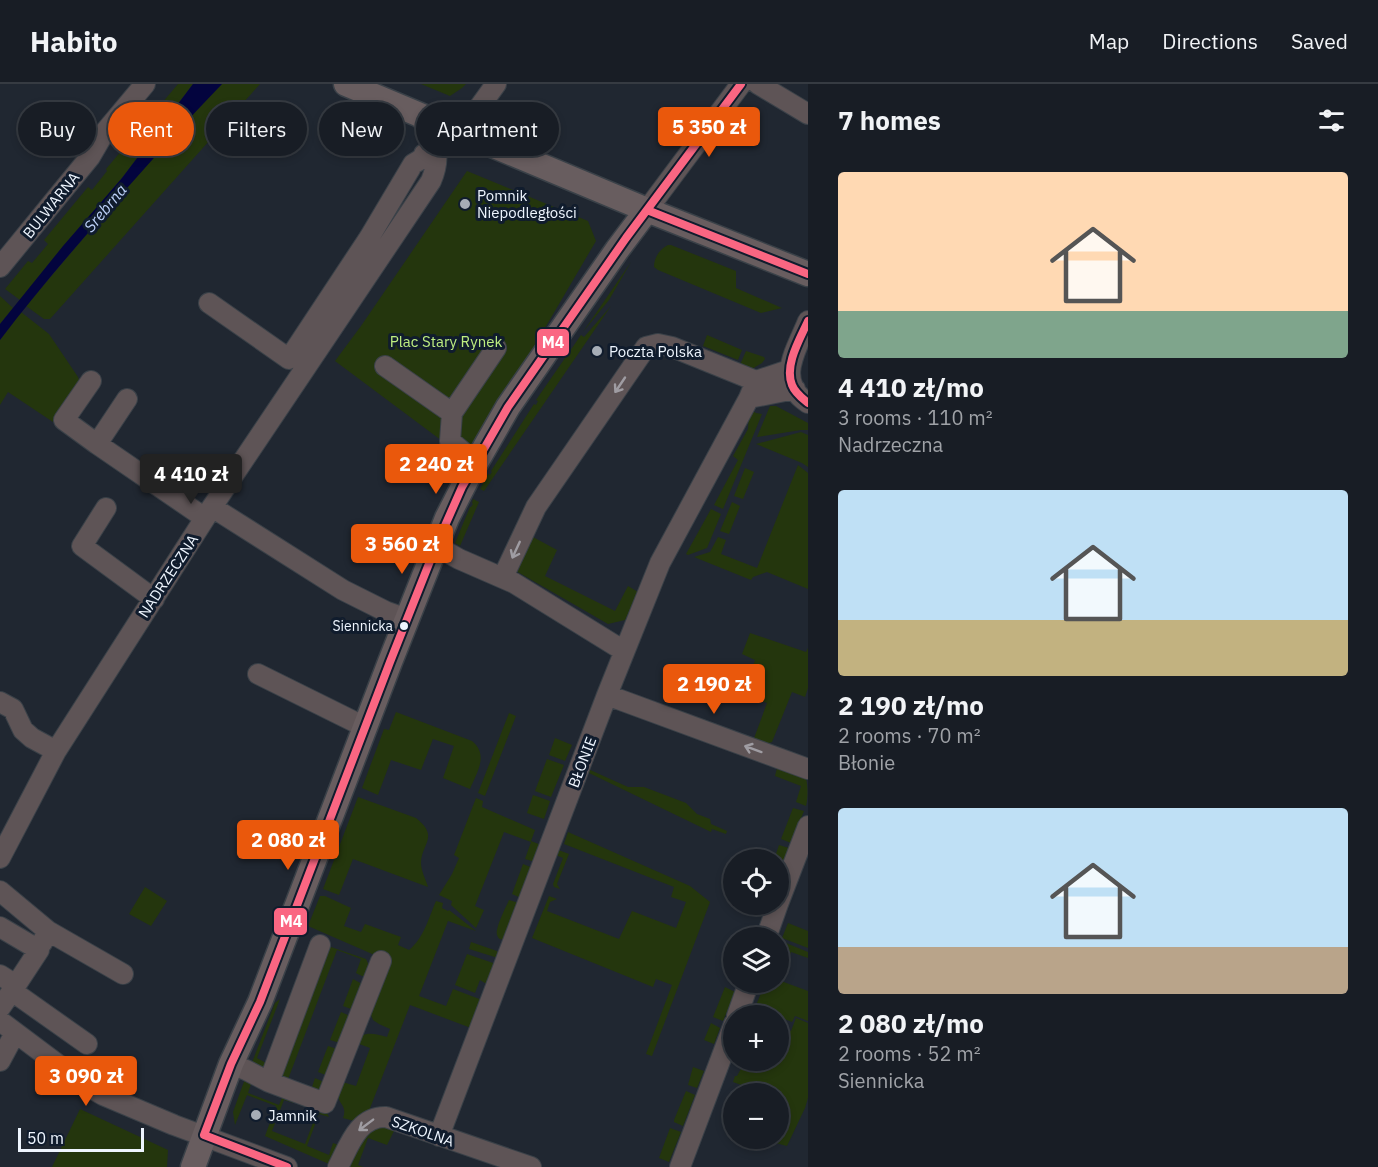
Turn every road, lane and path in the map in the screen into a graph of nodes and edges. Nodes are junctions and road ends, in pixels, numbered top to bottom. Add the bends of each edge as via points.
1 (145, 84) edge
2 (346, 84) edge
3 (496, 84) edge
4 (741, 84) edge
5 (758, 84) edge
6 (483, 102) edge
7 (416, 114) edge
8 (808, 114) edge
9 (424, 156) edge
10 (436, 156) edge
11 (521, 156) edge
12 (647, 210) junction
13 (0, 267) edge
14 (808, 274) edge
15 (209, 303) dead end
16 (808, 321) edge
17 (496, 348) dead end
18 (385, 366) dead end
19 (91, 381) dead end
20 (797, 388) edge
21 (753, 389) junction
22 (127, 399) dead end
23 (452, 413) junction
24 (97, 444) junction
25 (476, 463) junction
26 (106, 508) dead end
27 (209, 512) junction
28 (436, 546) junction
29 (503, 577) junction
30 (154, 599) junction
31 (407, 619) junction
32 (624, 651) junction
33 (258, 674) dead end
34 (607, 695) junction
35 (0, 702) edge
36 (365, 727) junction
37 (56, 751) junction
38 (808, 769) edge
39 (808, 826) edge
40 (0, 858) edge
41 (789, 875) edge
42 (0, 891) edge
43 (0, 927) edge
44 (48, 932) junction
45 (320, 945) dead end
46 (39, 950) junction
47 (381, 961) dead end
48 (123, 974) dead end
49 (9, 984) edge
50 (0, 1008) edge
51 (7, 1027) edge
52 (87, 1044) dead end
53 (723, 1053) edge
54 (0, 1061) edge
55 (231, 1064) junction
56 (269, 1082) junction
57 (204, 1136) junction
58 (439, 1136) junction
59 (193, 1167) edge
60 (287, 1167) edge
61 (338, 1167) edge
62 (531, 1167) edge
63 (680, 1167) edge

1 - 13 street, BULWARNA
2 - 7 main road
3 - 6 street
4 - 12 street
5 - 8 street
9 - 15 street via 413,164 289,359
10 - 27 street, NADRZECZNA via 431,181
11 - 12 main road
12 - 14 main road
12 - 25 main road via 508,407
16 - 20 street
17 - 23 street
18 - 23 street
19 - 24 street via 64,420
20 - 21 street
21 -> 29 street via 665,345 646,347 536,507
21 - 32 street, BŁONIE via 660,563
22 - 24 street
23 - 25 street via 450,441
24 - 27 street
25 - 28 main road
26 - 30 street via 82,546
27 - 30 street, NADRZECZNA
27 - 31 street via 343,590
28 - 29 street
28 - 31 main road
29 - 32 street
30 - 37 street, NADRZECZNA
31 - 36 main road
32 - 34 street, BŁONIE
33 - 36 street
38 -> 34 street
34 - 58 street, BŁONIE
35 - 37 street via 13,709 23,730 32,738
36 - 55 main road via 260,1002
37 - 40 street, NADRZECZNA
39 - 41 street
42 - 44 street
43 - 46 street
44 - 46 street
44 - 48 street
45 - 56 street
46 - 49 street
47 - 56 street via 325,1102
49 - 50 street
49 - 52 street
51 - 54 street
51 - 57 street via 102,1095
53 - 63 street
55 - 56 street
55 - 57 main road
57 - 59 main road
57 - 60 street
58 -> 61 street, SZKOLNA via 379,1117 356,1133
58 - 62 street, SZKOLNA

